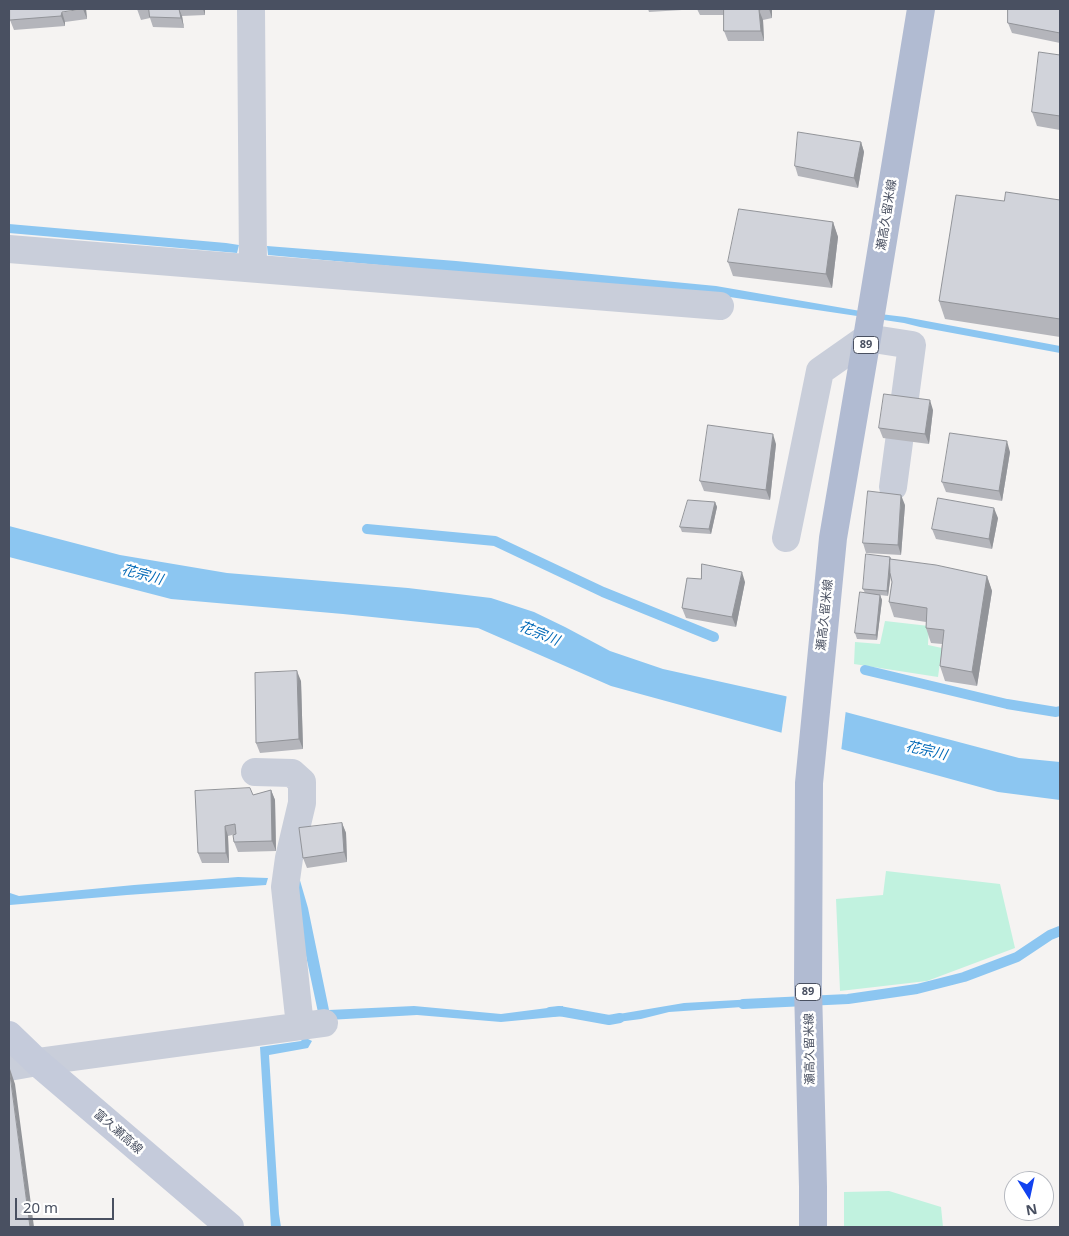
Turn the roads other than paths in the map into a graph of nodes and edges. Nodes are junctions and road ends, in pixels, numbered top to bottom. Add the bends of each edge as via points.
1 (251, 9) edge
2 (921, 9) edge
3 (9, 249) edge
4 (253, 268) junction
5 (720, 306) dead end
6 (867, 338) junction
7 (894, 487) dead end
8 (786, 538) dead end
9 (254, 772) dead end
10 (9, 1035) edge
11 (37, 1062) junction
12 (9, 1067) edge
13 (230, 1227) edge
14 (812, 1227) edge

1 - 4 street
2 - 6 main road, 瀬高久留米線 / 89
3 - 4 street
4 - 5 street
6 - 7 street via 912,345
6 - 8 street via 820,371
6 - 14 main road, 瀬高久留米線 / 89 via 833,538 809,783
9 - 11 street via 292,773 302,782 302,803 285,887 312,1025
10 - 11 main road, 富久瀬高線
11 - 12 street
11 - 13 main road, 富久瀬高線

